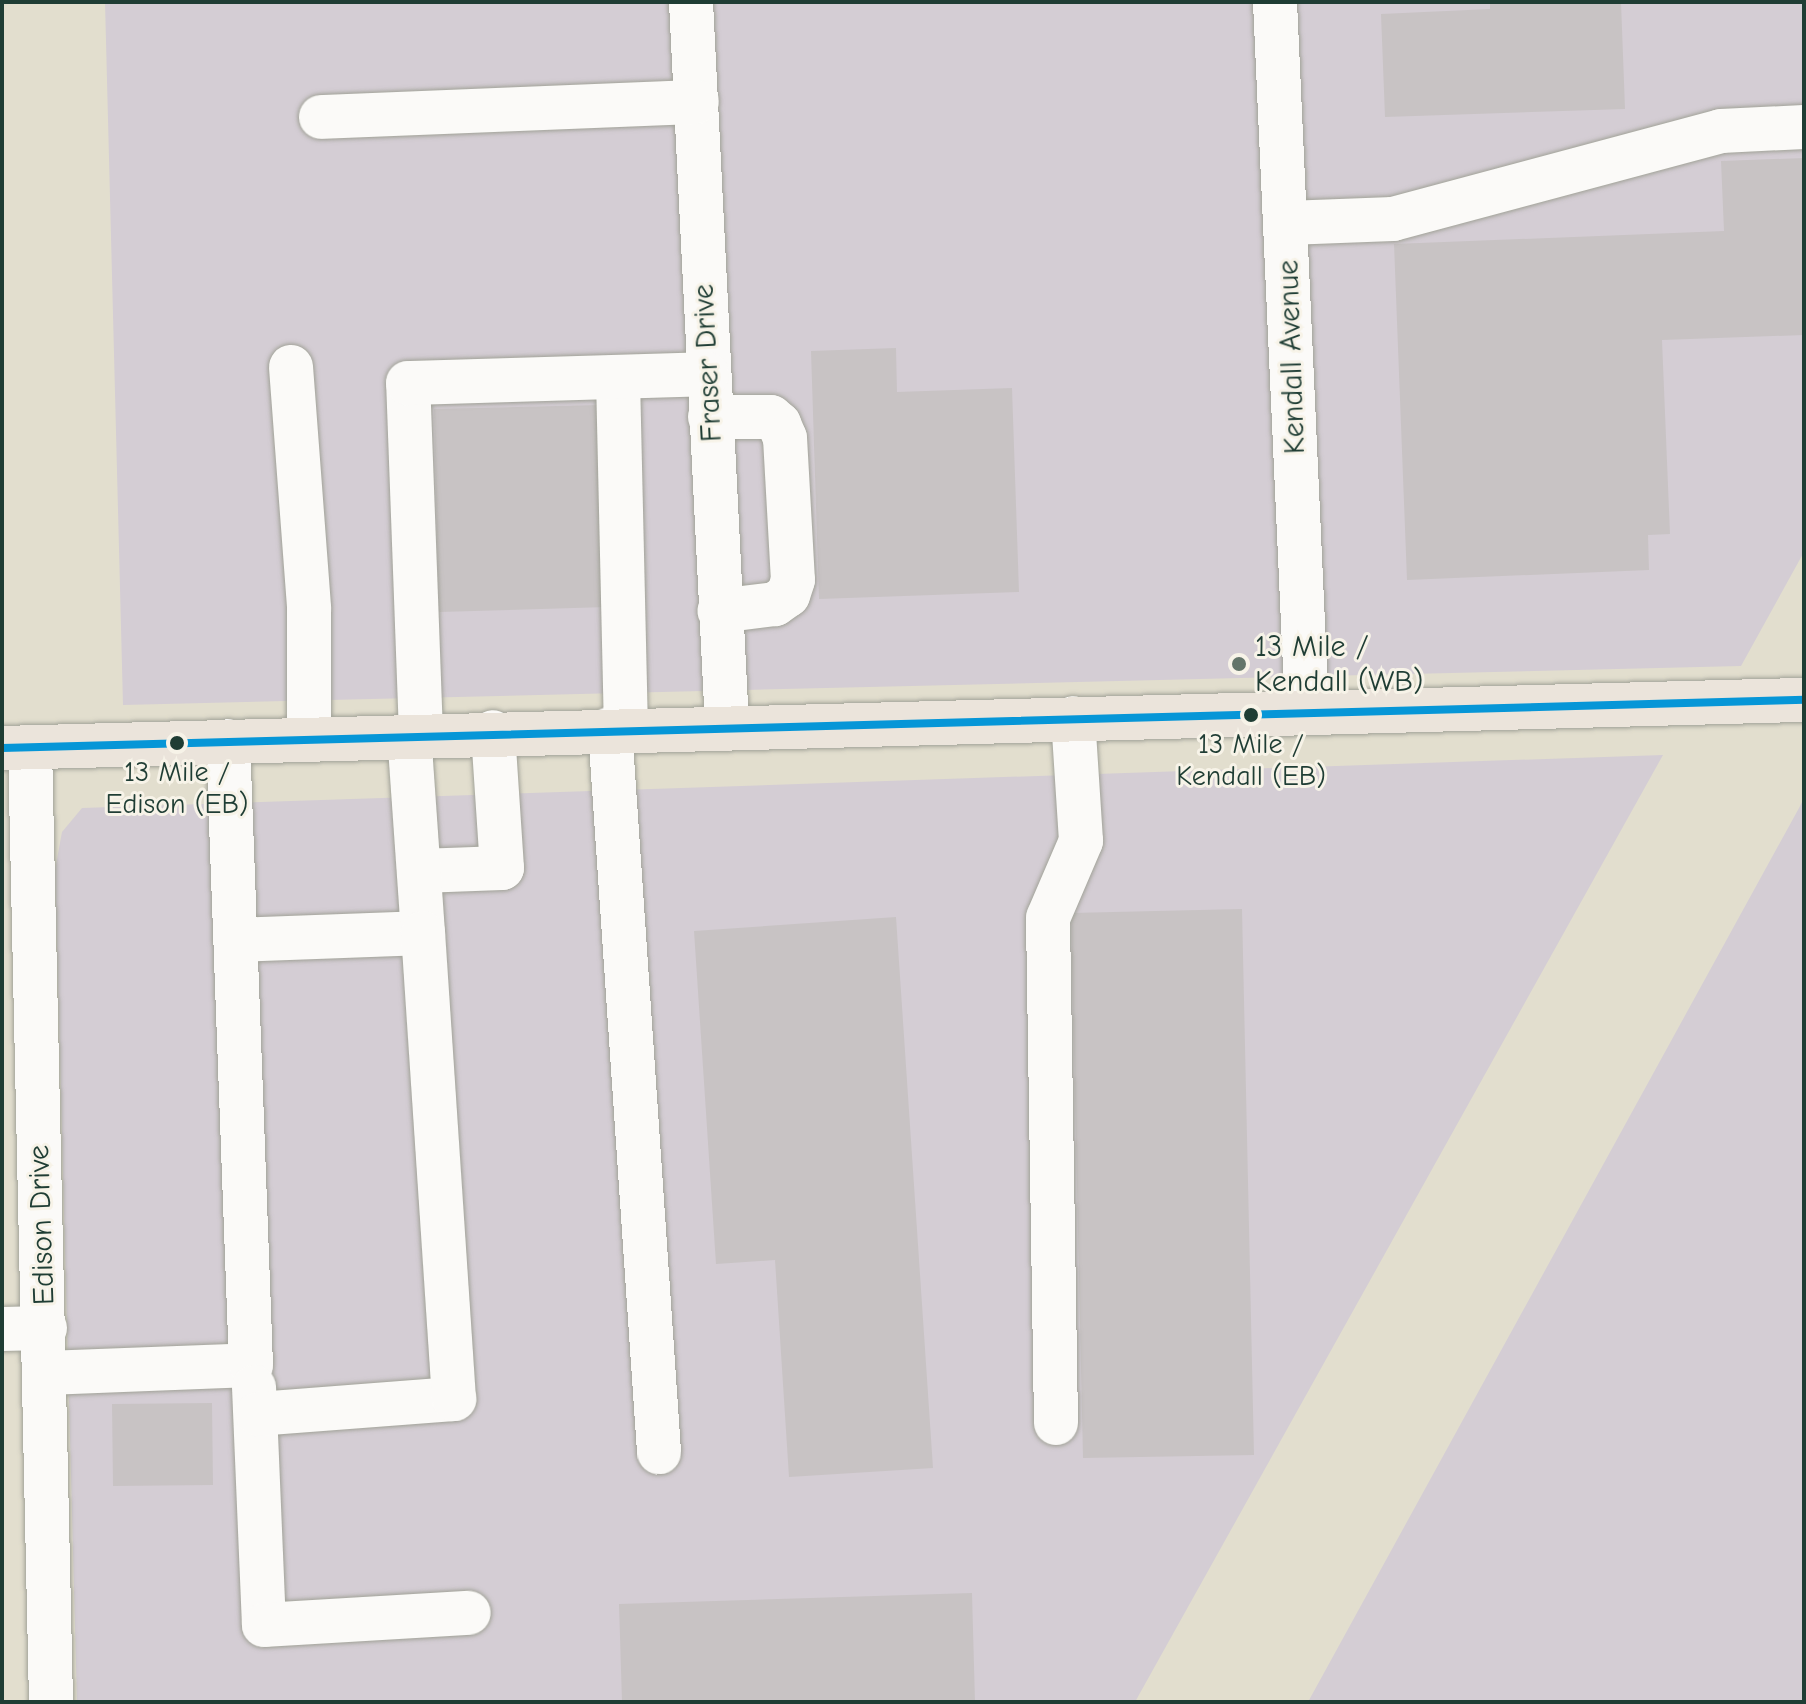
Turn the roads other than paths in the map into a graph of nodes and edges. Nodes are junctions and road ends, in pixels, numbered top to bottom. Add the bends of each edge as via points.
1 (691, 2) edge
2 (1275, 2) edge
3 (697, 102) junction
4 (321, 117) dead end
5 (1804, 127) edge
6 (1287, 223) junction
7 (291, 367) dead end
8 (707, 374) junction
9 (618, 378) junction
10 (710, 417) junction
11 (719, 611) junction
12 (1804, 700) edge
13 (1307, 712) junction
14 (1073, 718) junction
15 (727, 725) junction
16 (618, 729) junction
17 (493, 732) junction
18 (415, 734) junction
19 (309, 738) junction
20 (228, 741) junction
21 (16, 748) edge
22 (420, 871) junction
23 (423, 933) junction
24 (236, 940) junction
25 (45, 1328) junction
26 (2, 1329) edge
27 (251, 1365) junction
28 (46, 1373) junction
29 (258, 1414) junction
30 (1056, 1423) dead end
31 (659, 1452) dead end
32 (469, 1613) dead end
33 (51, 1702) edge

1 - 3 street, Fraser Drive
2 - 6 street, Kendall Avenue
3 - 4 street
3 - 8 street, Fraser Drive
5 - 6 street via 1721,131 1393,219
6 - 13 street, Kendall Avenue
7 - 19 street via 309,609
8 - 9 street
8 - 10 street, Fraser Drive
9 - 16 street
9 - 18 street via 408,383
10 - 11 street, Fraser Drive
10 - 11 street via 771,417 779,424 785,438 793,580 788,595 775,604
11 - 15 street, Fraser Drive
12 - 13 main road
13 - 14 main road
14 - 15 main road
14 - 30 street via 1081,841 1048,918
15 - 16 main road
16 - 17 main road
16 - 31 street
17 - 18 main road
17 - 22 street via 502,868
18 - 19 main road
18 - 22 street
19 - 20 main road
20 - 21 main road
20 - 24 street
21 - 25 street, Edison Drive
22 - 23 street
23 - 24 street
23 - 29 street via 454,1399
24 - 27 street
25 - 26 street
25 - 28 street, Edison Drive
27 - 28 street
27 - 29 street
28 - 33 street, Edison Drive
29 - 32 street via 264,1625

